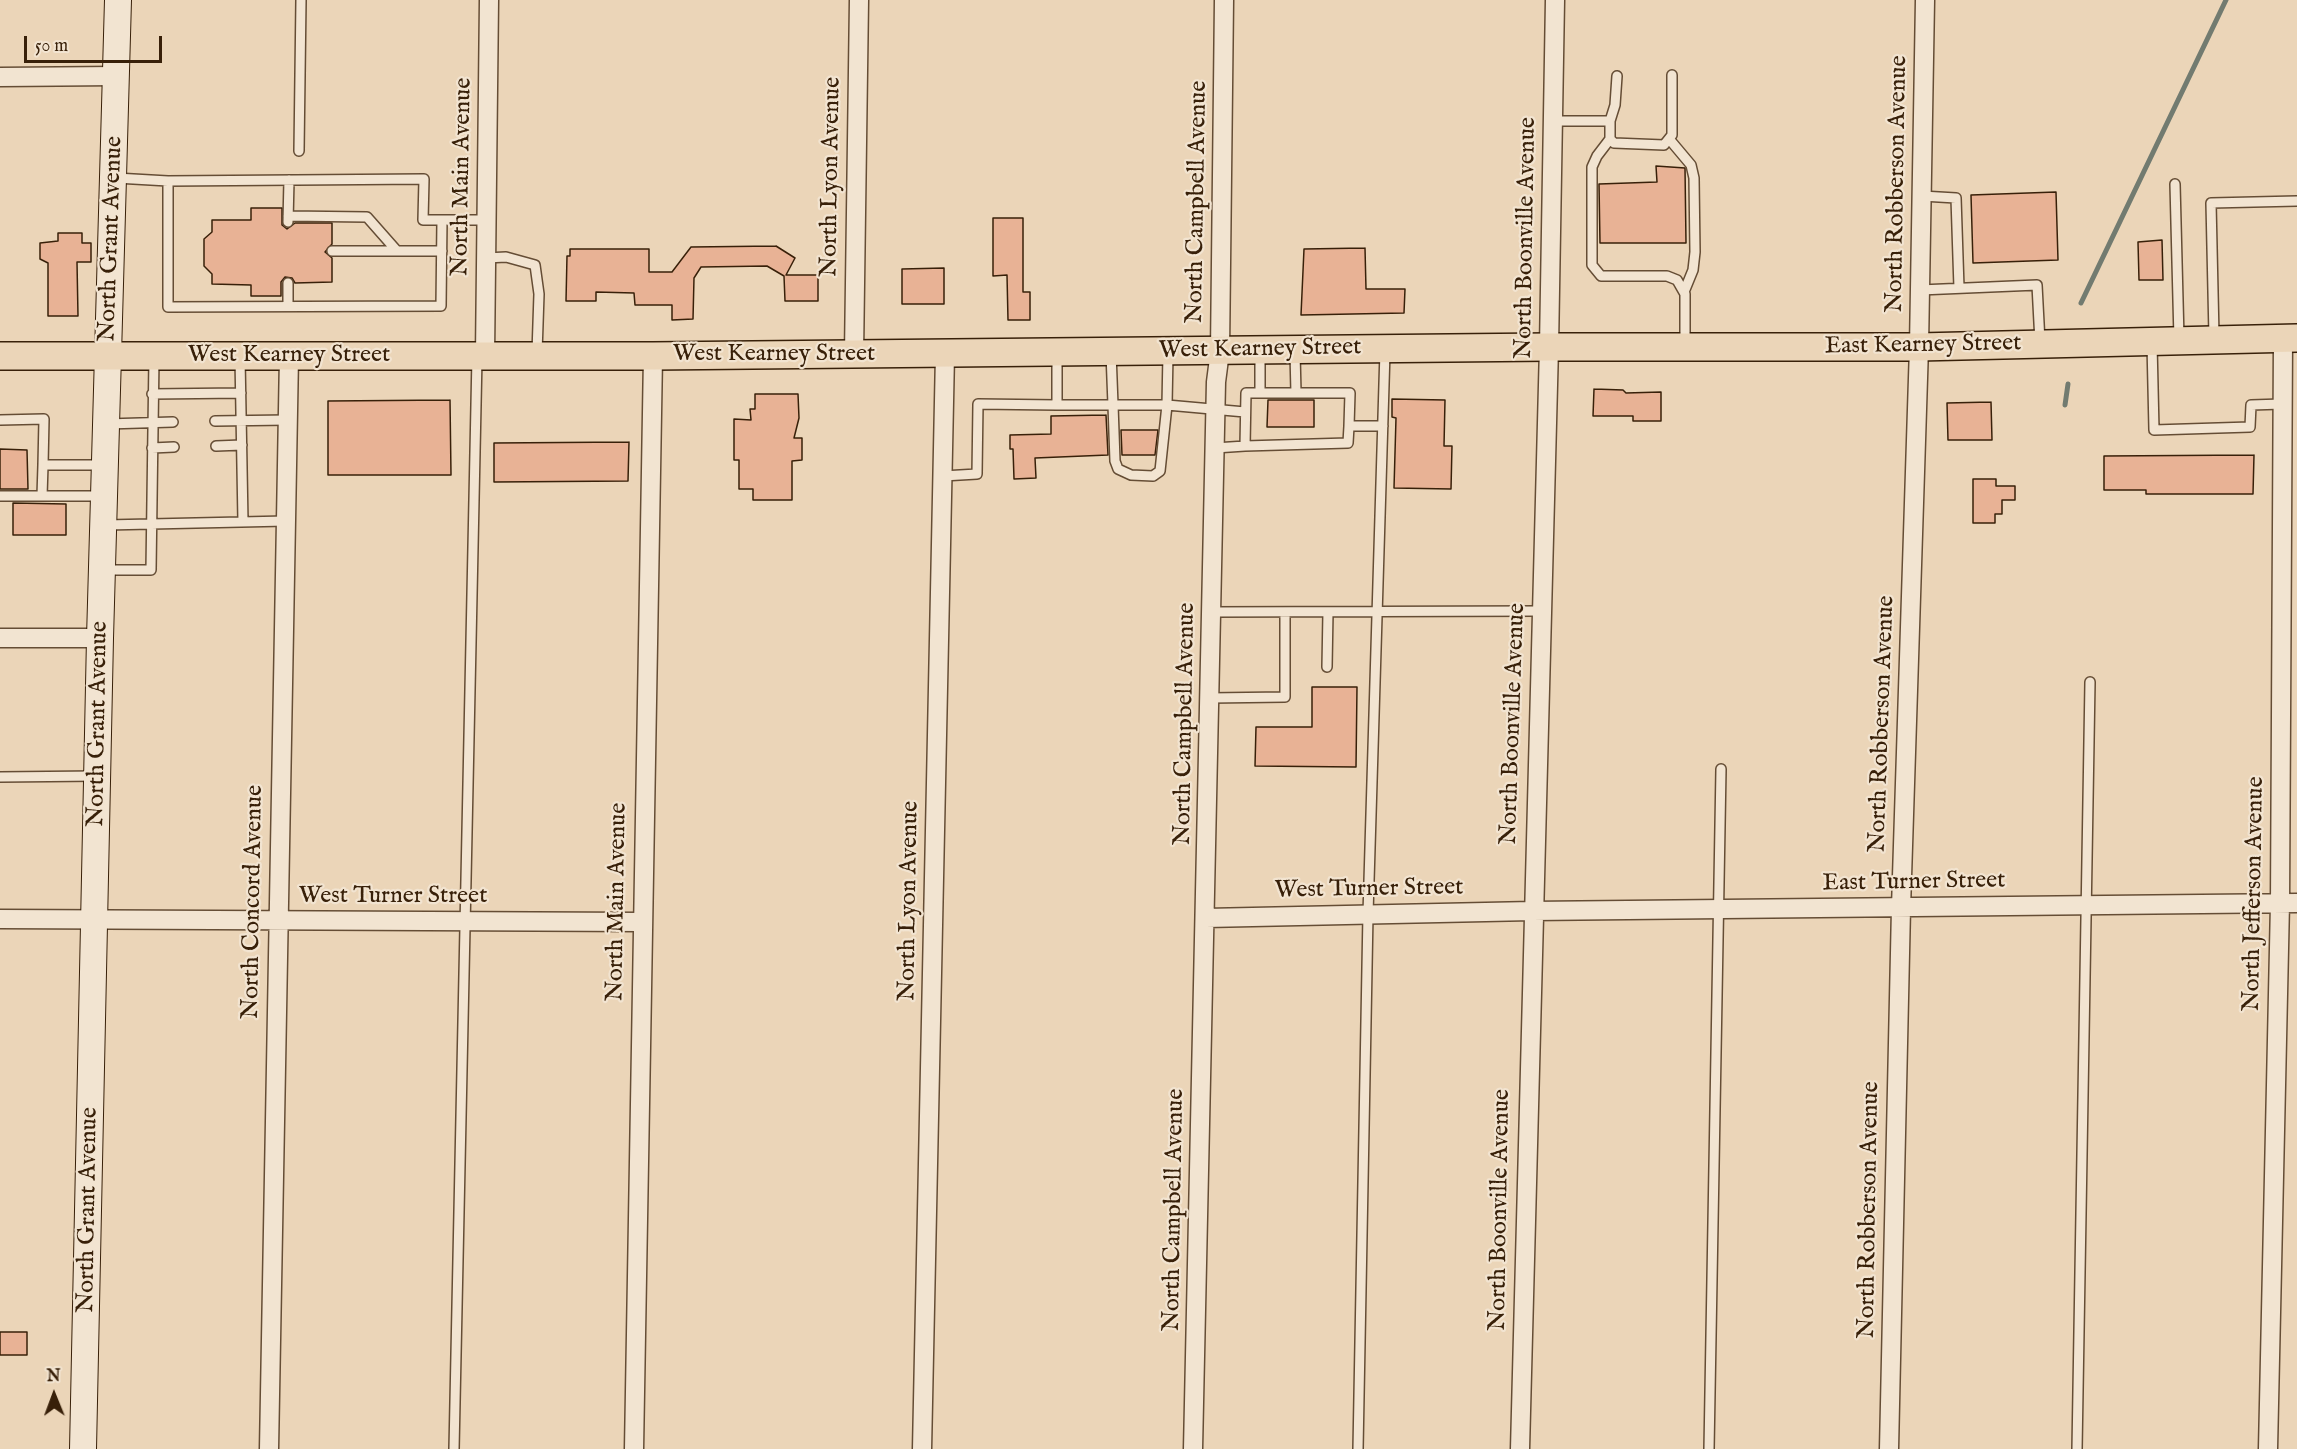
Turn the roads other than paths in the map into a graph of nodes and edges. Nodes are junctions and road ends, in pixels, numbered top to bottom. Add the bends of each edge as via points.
1 (118, 0) edge
2 (301, 0) edge
3 (489, 0) edge
4 (859, 0) edge
5 (1224, 0) edge
6 (1555, 0) edge
7 (1924, 0) edge
8 (1672, 75) dead end
9 (117, 76) junction
10 (1617, 76) dead end
11 (0, 77) edge
12 (1553, 121) junction
13 (1610, 121) junction
14 (1610, 139) junction
15 (1670, 140) junction
16 (299, 151) dead end
17 (114, 178) junction
18 (289, 180) junction
19 (168, 181) junction
20 (2175, 184) dead end
21 (1922, 196) junction
22 (2297, 201) edge
23 (442, 220) junction
24 (486, 220) junction
25 (332, 251) dead end
26 (397, 251) junction
27 (442, 251) junction
28 (486, 258) junction
29 (288, 283) dead end
30 (1959, 288) junction
31 (1920, 290) junction
32 (1684, 292) junction
33 (288, 306) junction
34 (2290, 338) edge
35 (2214, 340) junction
36 (2152, 341) junction
37 (2180, 341) junction
38 (2040, 344) junction
39 (1549, 347) junction
40 (1685, 347) junction
41 (1919, 347) junction
42 (1385, 349) junction
43 (1295, 350) junction
44 (1220, 351) junction
45 (1260, 351) junction
46 (1111, 352) junction
47 (1168, 352) junction
48 (1057, 353) junction
49 (854, 354) junction
50 (945, 354) junction
51 (481, 355) junction
52 (0, 356) edge
53 (108, 356) junction
54 (154, 356) junction
55 (240, 356) junction
56 (289, 356) junction
57 (537, 356) junction
58 (653, 356) junction
59 (241, 393) junction
60 (1260, 393) junction
61 (1296, 393) junction
62 (152, 394) junction
63 (2282, 404) junction
64 (1057, 405) junction
65 (1113, 405) junction
66 (1167, 405) junction
67 (1216, 408) junction
68 (1245, 412) junction
69 (0, 420) edge
70 (241, 420) junction
71 (288, 420) junction
72 (215, 421) dead end
73 (152, 422) junction
74 (173, 422) dead end
75 (106, 424) junction
76 (1349, 426) junction
77 (1383, 426) junction
78 (242, 445) junction
79 (216, 446) dead end
80 (1245, 446) junction
81 (174, 447) dead end
82 (152, 448) junction
83 (1215, 448) junction
84 (43, 465) junction
85 (105, 465) junction
86 (942, 476) junction
87 (0, 496) edge
88 (42, 496) junction
89 (104, 496) junction
90 (286, 521) junction
91 (243, 522) junction
92 (151, 524) junction
93 (103, 525) junction
94 (102, 570) junction
95 (1377, 611) junction
96 (1541, 611) junction
97 (1212, 612) junction
98 (1285, 612) junction
99 (1328, 612) junction
100 (0, 638) edge
101 (100, 638) junction
102 (1327, 667) dead end
103 (2090, 682) dead end
104 (1210, 698) junction
105 (1721, 769) dead end
106 (98, 776) junction
107 (0, 777) edge
108 (2288, 903) edge
109 (2086, 906) junction
110 (1901, 908) junction
111 (1720, 909) junction
112 (1532, 911) junction
113 (1368, 914) junction
114 (1206, 918) junction
115 (96, 919) junction
116 (0, 920) edge
117 (278, 920) junction
118 (465, 921) junction
119 (641, 922) junction
120 (83, 1449) edge
121 (269, 1449) edge
122 (454, 1449) edge
123 (634, 1449) edge
124 (922, 1449) edge
125 (1193, 1449) edge
126 (1358, 1449) edge
127 (1520, 1449) edge
128 (1709, 1449) edge
129 (1889, 1449) edge
130 (2078, 1449) edge
131 (2268, 1449) edge

1 - 9 main road, North Grant Avenue
2 - 16 lane
3 - 24 street, North Main Avenue
4 - 49 street, North Lyon Avenue
5 - 44 street, North Campbell Avenue
6 - 12 street, North Boonville Avenue
7 - 21 street, North Robberson Avenue
8 - 15 lane
9 - 11 street
9 - 17 main road, North Grant Avenue
10 - 13 lane
12 - 13 lane
12 - 39 street, North Boonville Avenue
13 - 14 lane
14 - 15 lane via 1622,145 1664,144
14 - 32 lane via 1592,167 1592,264 1601,276 1667,276 1677,280
15 - 32 lane via 1691,165 1694,178 1695,252
17 - 19 lane
17 - 53 main road, North Grant Avenue
18 - 19 lane
18 - 23 lane via 424,179 423,220
18 - 26 lane via 288,219 367,217
19 - 33 lane via 168,307
20 - 37 lane
21 - 30 lane via 1956,198
21 - 31 street, North Robberson Avenue
22 - 35 lane via 2211,203
23 - 24 lane
23 - 27 lane
24 - 28 street, North Main Avenue
25 - 26 lane
26 - 27 lane
27 - 33 lane via 441,306
28 - 51 street, North Main Avenue
28 - 57 lane via 506,257 536,265
29 - 33 lane
30 - 31 lane
30 - 38 lane via 2037,285
31 - 41 street, North Robberson Avenue
32 - 40 lane
34 - 35 main road, East Kearney Street
34 - 63 street, North Jefferson Avenue
35 - 37 main road, East Kearney Street
36 - 37 main road, East Kearney Street
36 - 38 main road, East Kearney Street
36 - 63 lane via 2154,430 2250,428 2251,405
38 - 41 main road, East Kearney Street
39 - 40 main road, East Kearney Street
39 - 42 main road, West Kearney Street
39 - 96 street, North Boonville Avenue
40 - 41 main road, East Kearney Street
41 - 110 street, North Robberson Avenue
42 - 43 main road, West Kearney Street
42 - 77 lane
43 - 45 main road, West Kearney Street
43 - 61 lane
44 - 45 main road, West Kearney Street
44 - 47 main road, West Kearney Street
44 - 67 street, North Campbell Avenue
45 - 60 lane
46 - 47 main road, West Kearney Street
46 - 48 main road, West Kearney Street
46 - 65 lane
47 - 66 lane
48 - 50 main road, West Kearney Street
48 - 64 lane
49 - 50 main road, West Kearney Street
49 - 58 main road, West Kearney Street
50 - 86 street, North Lyon Avenue
51 - 56 main road, West Kearney Street
51 - 57 main road, West Kearney Street
51 - 118 lane
52 - 53 main road, West Kearney Street
53 - 54 main road, West Kearney Street
53 - 75 main road, North Grant Avenue
54 - 55 main road, West Kearney Street
54 - 62 lane
55 - 56 main road, West Kearney Street
55 - 59 lane
56 - 71 street, North Concord Avenue
57 - 58 main road, West Kearney Street
58 - 119 street, North Main Avenue
59 - 62 lane
59 - 70 lane
60 - 61 lane
60 - 68 lane via 1246,393
61 - 76 lane via 1350,393
62 - 73 lane
63 - 108 street, North Jefferson Avenue
64 - 65 lane
64 - 86 lane via 978,404 977,474
65 - 66 lane
65 - 66 lane via 1115,461 1119,469 1131,475 1153,476 1163,462
66 - 67 lane
67 - 68 lane
67 - 83 street, North Campbell Avenue
68 - 80 lane
69 - 84 lane via 44,419
70 - 71 lane
70 - 72 lane
70 - 78 lane
71 - 90 street, North Concord Avenue
73 - 74 lane
73 - 75 lane
73 - 82 lane
75 - 85 main road, North Grant Avenue
76 - 77 lane
76 - 80 lane via 1348,442
77 - 95 lane
78 - 79 lane
78 - 91 lane
80 - 83 lane
81 - 82 lane
82 - 92 lane
83 - 97 street, North Campbell Avenue
84 - 85 lane
84 - 88 lane
85 - 89 main road, North Grant Avenue
86 - 124 street, North Lyon Avenue
87 - 88 lane
88 - 89 lane
89 - 93 main road, North Grant Avenue
90 - 91 lane
90 - 117 street, North Concord Avenue
91 - 92 lane
92 - 93 lane
92 - 94 lane via 151,570
93 - 94 main road, North Grant Avenue
94 - 101 main road, North Grant Avenue
95 - 96 lane
95 - 99 lane
95 - 113 lane
96 - 112 street, North Boonville Avenue
97 - 98 lane
97 - 104 street, North Campbell Avenue
98 - 99 lane
98 - 104 lane via 1285,697
99 - 102 lane
100 - 101 street
101 - 106 main road, North Grant Avenue
103 - 109 lane
104 - 114 street, North Campbell Avenue
105 - 111 lane
106 - 107 lane
106 - 115 main road, North Grant Avenue
108 - 109 street, East Turner Street
108 - 131 street, North Jefferson Avenue
109 - 110 street, East Turner Street
109 - 130 lane
110 - 111 street, East Turner Street
110 - 129 street, North Robberson Avenue
111 - 112 street, East Turner Street
111 - 128 lane
112 - 113 street, West Turner Street
112 - 127 street, North Boonville Avenue
113 - 114 street, West Turner Street
113 - 126 lane
114 - 125 street, North Campbell Avenue
115 - 116 street, West Turner Street
115 - 117 street, West Turner Street
115 - 120 main road, North Grant Avenue
117 - 118 street, West Turner Street
117 - 121 street, North Concord Avenue
118 - 119 street, West Turner Street
118 - 122 lane
119 - 123 street, North Main Avenue

